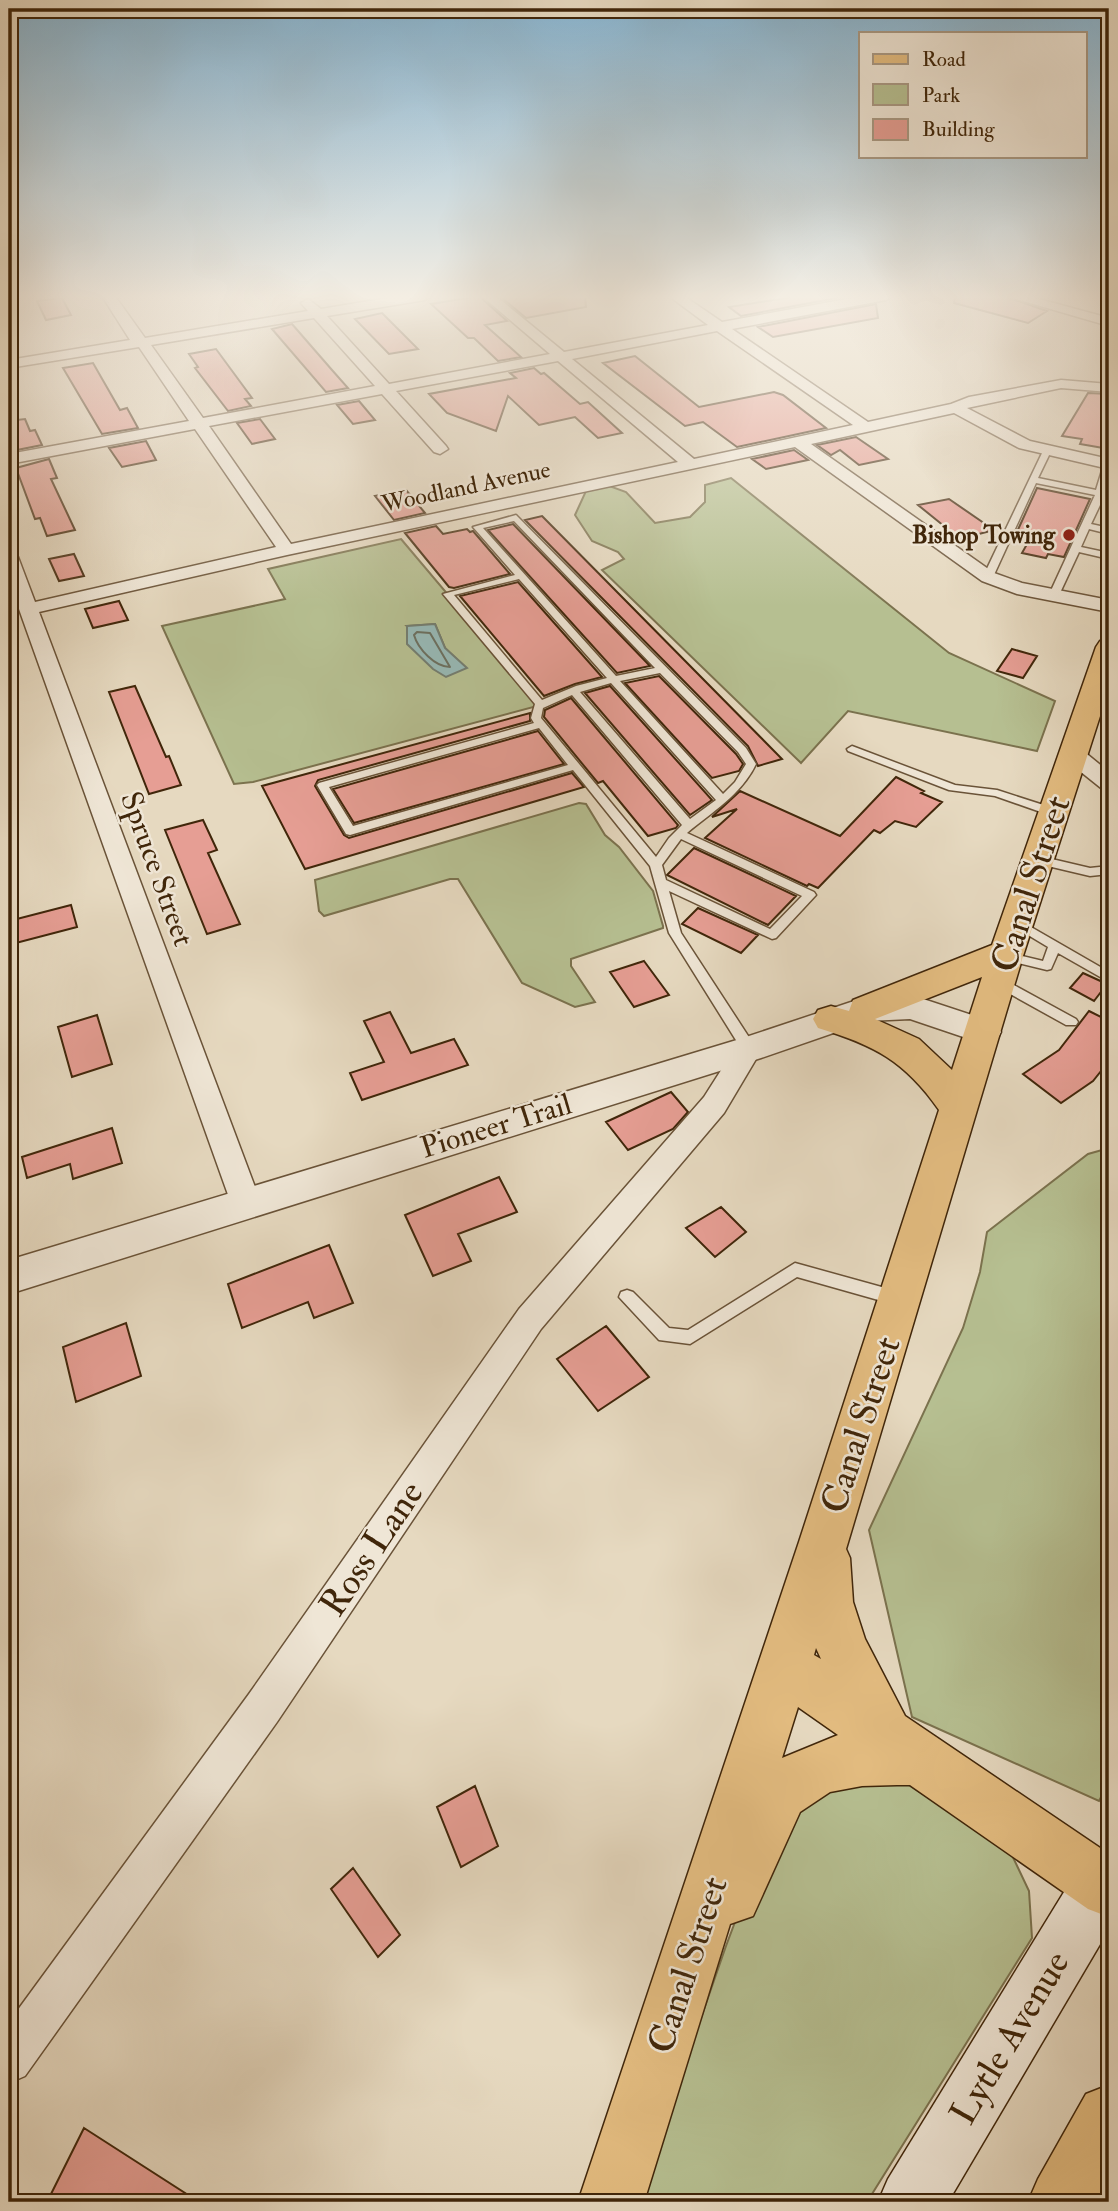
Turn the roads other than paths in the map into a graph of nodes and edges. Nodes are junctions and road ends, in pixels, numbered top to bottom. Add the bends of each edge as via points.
1 (183, 399) edge
2 (329, 399) edge
3 (396, 399) edge
4 (613, 399) edge
5 (825, 399) edge
6 (979, 399) edge
7 (956, 408) junction
8 (201, 424) junction
9 (864, 426) junction
10 (797, 441) junction
11 (440, 449) dead end
12 (1047, 451) junction
13 (9, 459) edge
14 (690, 464) junction
15 (1109, 464) edge
16 (1035, 480) junction
17 (1098, 498) junction
18 (1109, 504) edge
19 (1087, 526) junction
20 (1109, 531) edge
21 (1076, 549) junction
22 (287, 550) junction
23 (1109, 556) edge
24 (9, 557) edge
25 (521, 576) junction
26 (988, 576) junction
27 (1054, 595) junction
28 (1109, 606) edge
29 (28, 609) junction
30 (1109, 647) edge
31 (662, 670) junction
32 (615, 680) junction
33 (575, 692) junction
34 (541, 705) junction
35 (542, 724) junction
36 (852, 749) dead end
37 (1074, 755) junction
38 (575, 766) junction
39 (1109, 783) edge
40 (721, 799) junction
41 (1055, 813) junction
42 (684, 830) junction
43 (1039, 860) junction
44 (656, 865) junction
45 (1109, 870) edge
46 (660, 882) junction
47 (1055, 946) junction
48 (1007, 953) junction
49 (1109, 978) edge
50 (848, 1014) junction
51 (1071, 1022) dead end
52 (984, 1032) junction
53 (749, 1049) junction
54 (960, 1110) junction
55 (246, 1203) junction
56 (9, 1277) edge
57 (627, 1297) dead end
58 (900, 1299) junction
59 (824, 1542) junction
60 (783, 1665) junction
61 (902, 1746) junction
62 (1107, 1882) edge
63 (691, 1958) junction
64 (9, 2060) edge
65 (1109, 2117) edge
66 (611, 2202) edge
67 (911, 2202) edge
68 (1061, 2202) edge

1 - 8 street
2 - 8 street
3 - 11 street
4 - 14 street
5 - 9 street
6 - 7 street, Woodland Avenue
7 - 9 street, Woodland Avenue
7 - 12 street
8 - 13 street
8 - 22 street
9 - 10 street, Woodland Avenue
10 - 14 street, Woodland Avenue
10 - 26 street
12 - 15 street
12 - 16 lane
14 - 22 street, Woodland Avenue
15 - 17 lane
16 - 17 lane
16 - 26 lane
17 - 18 lane
17 - 19 lane
19 - 20 lane
19 - 21 lane
21 - 23 lane
21 - 27 lane
22 - 29 street, Woodland Avenue
24 - 29 street, Spruce Street
25 - 31 lane via 477,527 516,518
25 - 32 lane
25 - 34 lane via 447,594
26 - 27 street via 1017,588
27 - 28 street
29 - 55 street, Spruce Street
30 - 37 main road, Canal Street
31 - 32 lane
31 - 40 lane via 751,764 748,774
32 - 33 lane
32 - 40 lane
33 - 34 lane
33 - 42 lane
34 - 35 lane via 536,718
35 - 38 lane
35 - 38 lane via 323,785 350,831
36 - 41 lane via 953,788 997,793
37 - 39 street
37 - 41 main road, Canal Street
38 - 44 lane
40 - 42 lane
41 - 43 main road, Canal Street
42 - 44 lane
42 - 46 lane via 810,895 772,935
43 - 45 lane via 1090,872
43 - 48 main road, Canal Street
44 - 46 lane
46 - 53 lane via 675,933
47 - 48 lane
47 - 48 lane via 1047,966
47 - 49 lane
48 - 50 main road
48 - 51 lane
48 - 52 main road, Canal Street
50 - 52 street, Pioneer Trail via 911,1007
50 - 53 street, Pioneer Trail
50 - 54 main road via 912,1052 940,1080
52 - 54 main road, Canal Street
53 - 55 street, Pioneer Trail
53 - 64 street, Ross Lane via 714,1105 530,1319 263,1708
54 - 58 main road, Canal Street
55 - 56 street, Pioneer Trail
57 - 58 lane via 665,1335 690,1337 795,1270
58 - 59 main road, Canal Street
59 - 60 main road, Canal Street
59 - 61 main road via 827,1602 843,1650
60 - 61 main road
60 - 63 main road, Canal Street
61 - 62 main road
61 - 63 main road via 818,1767 780,1792 718,1926
62 - 67 main road, Lytle Avenue
63 - 66 main road, Canal Street
65 - 68 main road

